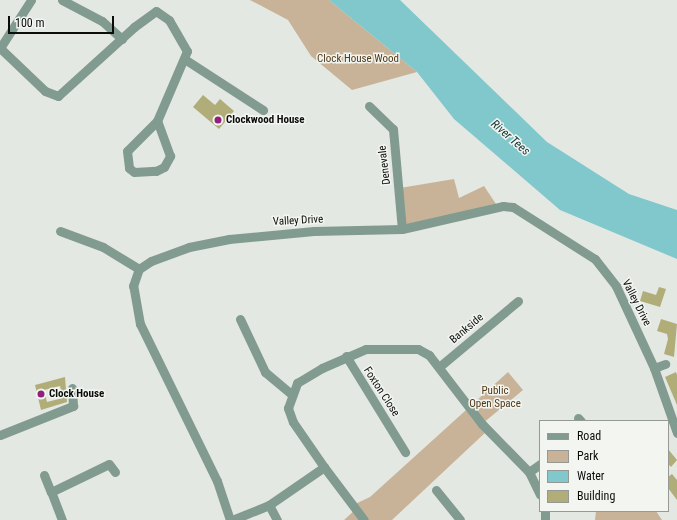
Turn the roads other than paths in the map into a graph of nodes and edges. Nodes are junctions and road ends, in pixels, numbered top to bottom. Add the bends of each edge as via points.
1 (31, 0) edge
2 (62, 0) edge
3 (122, 39) junction
4 (0, 48) edge
5 (186, 60) junction
6 (262, 107) dead end
7 (369, 107) dead end
8 (157, 121) junction
9 (402, 229) junction
10 (63, 235) dead end
11 (139, 269) junction
12 (518, 301) dead end
13 (240, 319) dead end
14 (346, 356) junction
15 (665, 364) dead end
16 (439, 367) junction
17 (654, 368) junction
18 (72, 388) dead end
19 (291, 394) junction
20 (677, 433) edge
21 (0, 435) edge
22 (398, 440) junction
23 (390, 446) dead end
24 (405, 452) dead end
25 (539, 465) edge
26 (324, 466) junction
27 (115, 472) dead end
28 (529, 472) junction
29 (44, 475) dead end
30 (436, 490) dead end
31 (51, 492) junction
32 (539, 493) edge
33 (269, 505) junction
34 (62, 520) edge
35 (231, 520) edge
36 (277, 520) edge
37 (364, 520) edge
38 (460, 520) edge

1 - 4 street
2 - 3 street via 102,21
3 - 4 street via 58,96 45,91
3 - 5 street via 156,11 183,39
5 - 6 street via 212,73
5 - 8 street
7 - 9 street, Denevale via 392,129
8 - 8 street via 127,151 129,168 134,172 164,167 170,156
9 - 11 street, Valley Drive via 314,230 229,239 166,254
9 - 17 street, Valley Drive via 503,206 513,207 595,260 616,286
10 - 11 street via 103,247
11 - 35 street via 133,286 140,324 217,480
12 - 16 street, Bankside via 507,305
13 - 19 street via 242,335 265,372
14 - 16 street via 366,349 418,349
14 - 19 street via 297,383
14 - 22 street, Foxton Close
15 - 17 street
16 - 28 street via 482,424
17 - 20 street, Valley Drive
18 - 21 street via 73,406
19 - 26 street via 288,408 293,422
22 - 23 street
22 - 24 street, Foxton Close
25 - 28 street
26 - 33 street
26 - 37 street
27 - 31 street via 109,464
28 - 32 street
29 - 31 street
30 - 38 street via 441,502
31 - 34 street
33 - 35 street
33 - 36 street

